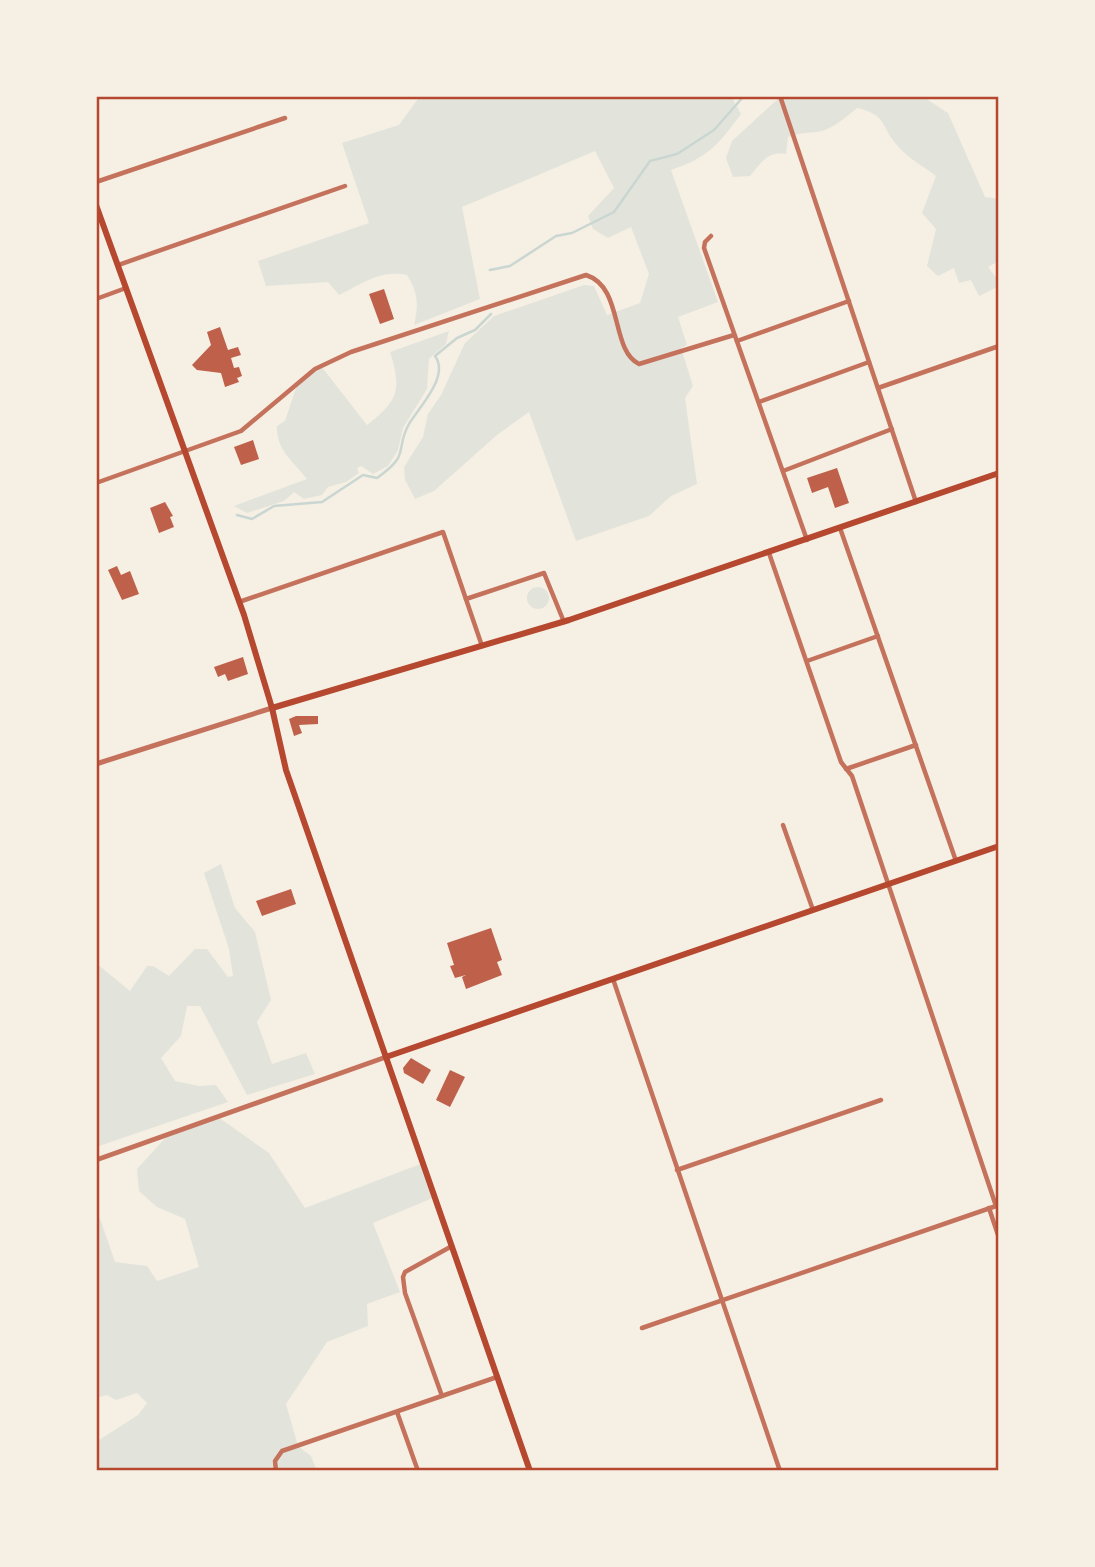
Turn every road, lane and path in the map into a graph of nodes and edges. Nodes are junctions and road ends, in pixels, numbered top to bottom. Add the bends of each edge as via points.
1 (780, 96) edge
2 (285, 118) dead end
3 (96, 182) edge
4 (345, 186) dead end
5 (96, 205) edge
6 (711, 236) dead end
7 (118, 265) junction
8 (126, 288) junction
9 (96, 299) edge
10 (849, 301) junction
11 (734, 335) junction
12 (737, 341) junction
13 (999, 346) edge
14 (869, 362) junction
15 (878, 388) junction
16 (759, 402) junction
17 (892, 429) junction
18 (185, 451) junction
19 (783, 471) junction
20 (999, 473) edge
21 (96, 483) edge
22 (916, 502) junction
23 (840, 528) junction
24 (807, 540) junction
25 (769, 553) junction
26 (466, 599) junction
27 (239, 602) junction
28 (564, 622) junction
29 (878, 636) junction
30 (482, 646) junction
31 (807, 661) junction
32 (272, 708) junction
33 (916, 745) junction
34 (96, 764) edge
35 (846, 769) junction
36 (783, 825) dead end
37 (999, 846) edge
38 (956, 861) junction
39 (890, 884) junction
40 (813, 910) junction
41 (613, 979) junction
42 (386, 1057) junction
43 (881, 1100) dead end
44 (96, 1160) edge
45 (677, 1170) junction
46 (997, 1205) edge
47 (989, 1208) junction
48 (999, 1238) edge
49 (452, 1246) junction
50 (722, 1300) junction
51 (642, 1328) dead end
52 (497, 1377) junction
53 (442, 1396) junction
54 (397, 1412) junction
55 (276, 1471) edge
56 (418, 1471) edge
57 (530, 1471) edge
58 (779, 1471) edge

1 - 10 street
2 - 3 street
4 - 7 street
5 - 7 main road
6 - 11 street via 704,248
7 - 8 main road
8 - 9 street
8 - 18 main road
10 - 12 street
10 - 14 street
11 - 12 street
11 - 18 street via 645,363 633,361 607,292 598,279 586,275 351,352 315,369 241,431
12 - 16 street
13 - 15 street
14 - 15 street
14 - 16 street
15 - 17 street
16 - 19 street
17 - 19 street
17 - 22 street
18 - 21 street
18 - 27 main road
19 - 24 street
20 - 22 main road
22 - 23 main road
23 - 24 main road
23 - 29 street
24 - 25 main road
25 - 28 main road
25 - 31 street
26 - 27 street via 443,533
26 - 28 street via 544,573
26 - 30 street
27 - 32 main road
28 - 30 main road
29 - 31 street
29 - 33 street
30 - 32 main road
31 - 35 street
32 - 34 street
32 - 42 main road via 286,769
33 - 35 street
33 - 38 street
35 - 39 street
36 - 40 street
37 - 38 main road
38 - 39 main road
39 - 40 main road
39 - 46 street
40 - 41 main road
41 - 42 main road
41 - 45 street
42 - 44 street
42 - 49 main road
43 - 45 street
45 - 50 street
46 - 47 street
47 - 48 street
47 - 50 street
49 - 52 main road
49 - 53 street via 403,1277
50 - 51 street
50 - 58 street
52 - 53 street
52 - 57 main road
53 - 54 street
54 - 55 street via 282,1451 275,1461
54 - 56 street

